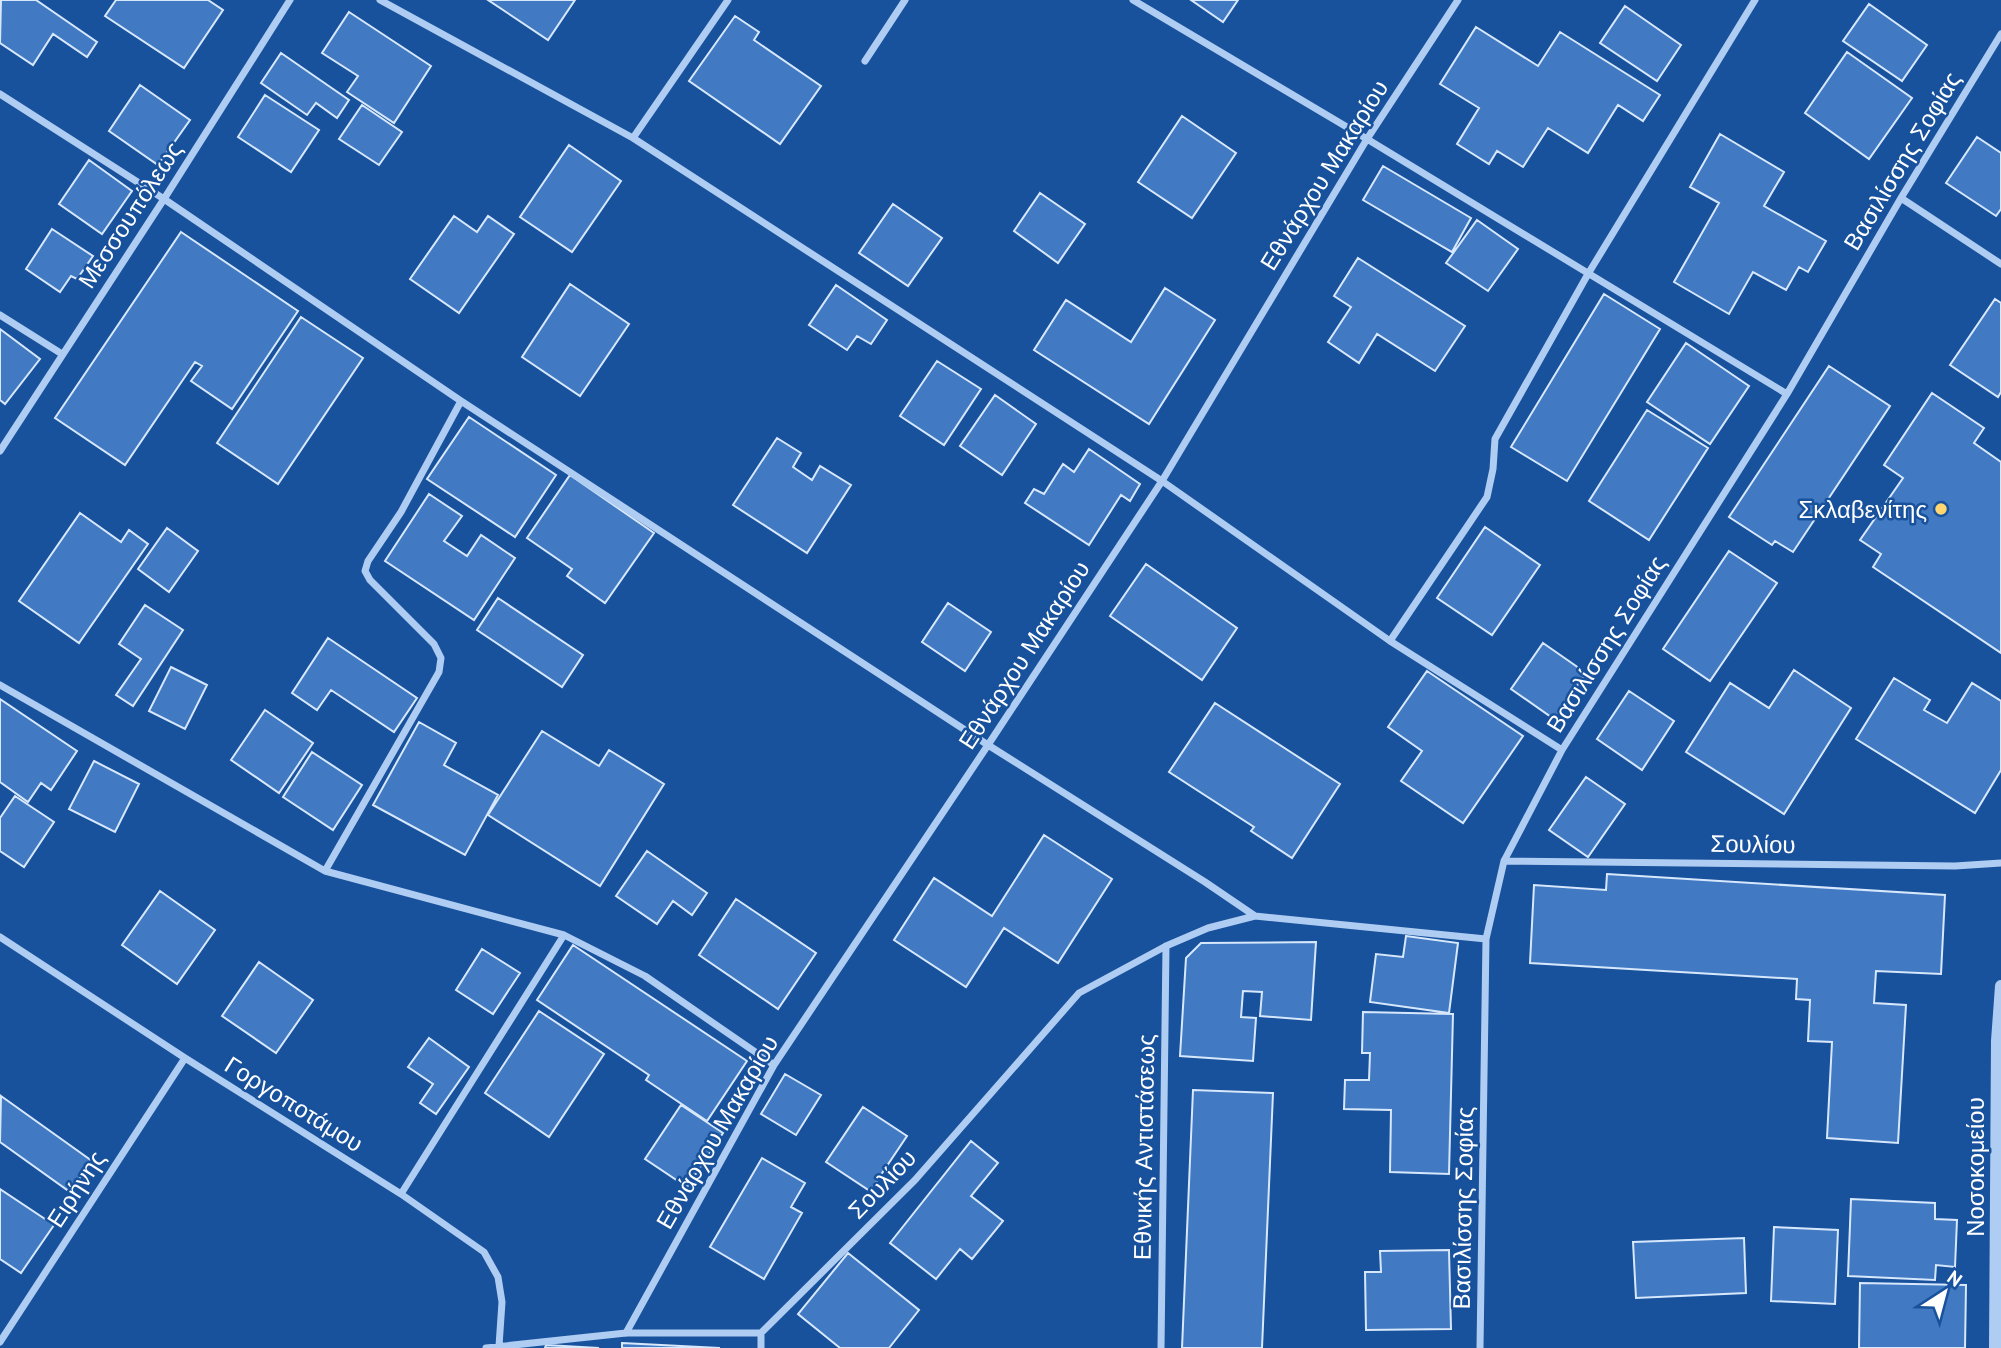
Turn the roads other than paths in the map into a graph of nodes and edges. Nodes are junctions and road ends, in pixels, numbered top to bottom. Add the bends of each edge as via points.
1 (290, 0) edge
2 (380, 0) edge
3 (729, 0) edge
4 (905, 0) edge
5 (1133, 0) edge
6 (1458, 0) edge
7 (1755, 0) edge
8 (2001, 34) edge
9 (865, 61) dead end
10 (0, 94) edge
11 (633, 138) junction
12 (1367, 139) junction
13 (1901, 198) junction
14 (164, 199) junction
15 (2001, 264) edge
16 (1588, 274) junction
17 (0, 315) edge
18 (62, 354) junction
19 (1787, 394) junction
20 (461, 401) junction
21 (0, 451) edge
22 (1162, 481) junction
23 (1390, 642) junction
24 (0, 685) edge
25 (988, 745) junction
26 (1562, 750) junction
27 (1504, 861) junction
28 (2001, 863) edge
29 (325, 871) junction
30 (1255, 916) junction
31 (564, 935) junction
32 (0, 937) edge
33 (1486, 939) junction
34 (1166, 946) junction
35 (2001, 986) edge
36 (185, 1058) junction
37 (774, 1065) junction
38 (1998, 1183) edge
39 (401, 1194) junction
40 (626, 1333) junction
41 (761, 1333) junction
42 (1997, 1338) edge
43 (0, 1342) edge
44 (499, 1346) edge
45 (486, 1348) edge
46 (761, 1348) edge
47 (1161, 1348) edge
48 (1480, 1348) edge

1 - 14 street, Μεσσουπόλεως
2 - 11 street
3 - 11 street
4 - 9 street
5 - 12 street
6 - 12 street, Εθνάρχου Μακαρίου
7 - 16 street
8 - 13 street, Βασιλίσσης Σοφίας
10 - 14 street, Σουλίου
11 - 22 street
12 - 16 street
12 - 22 street, Εθνάρχου Μακαρίου
13 - 15 street
13 - 19 street, Βασιλίσσης Σοφίας
14 - 18 street, Μεσσουπόλεως
14 - 20 street, Σουλίου
16 - 19 street
16 - 23 street via 1495,439 1486,497
17 - 18 street
18 - 21 street, Μεσσουπόλεως
19 - 26 street, Βασιλίσσης Σοφίας
20 - 25 street, Σουλίου
20 - 29 street via 365,571 435,644 441,658 439,672
22 - 23 street
22 - 25 street, Εθνάρχου Μακαρίου
23 - 26 street
24 - 29 street
25 - 30 street, Σουλίου
25 - 37 street, Εθνάρχου Μακαρίου
26 - 27 street, Βασιλίσσης Σοφίας
27 - 28 street, Σουλίου
27 - 33 street, Βασιλίσσης Σοφίας
29 - 31 street
30 - 33 street, Σουλίου
30 - 34 street, Σουλίου via 1208,928
31 - 37 street via 645,976
31 - 39 street
32 - 36 street, Γοργοποτάμου
33 - 48 street, Βασιλίσσης Σοφίας
34 - 41 street, Σουλίου via 1079,992 915,1180
34 - 47 street, Εθνικής Αντιστάσεως
35 - 38 street, Νοσοκομείου
36 - 39 street, Γοργοποτάμου
36 - 43 street, Ειρήνης
37 - 40 street, Εθνάρχου Μακαρίου
38 - 42 street, Νοσοκομείου
39 - 44 street, Γοργοποτάμου via 484,1252 498,1277 502,1302
40 - 41 street
40 - 44 street
41 - 46 street
44 - 45 street

